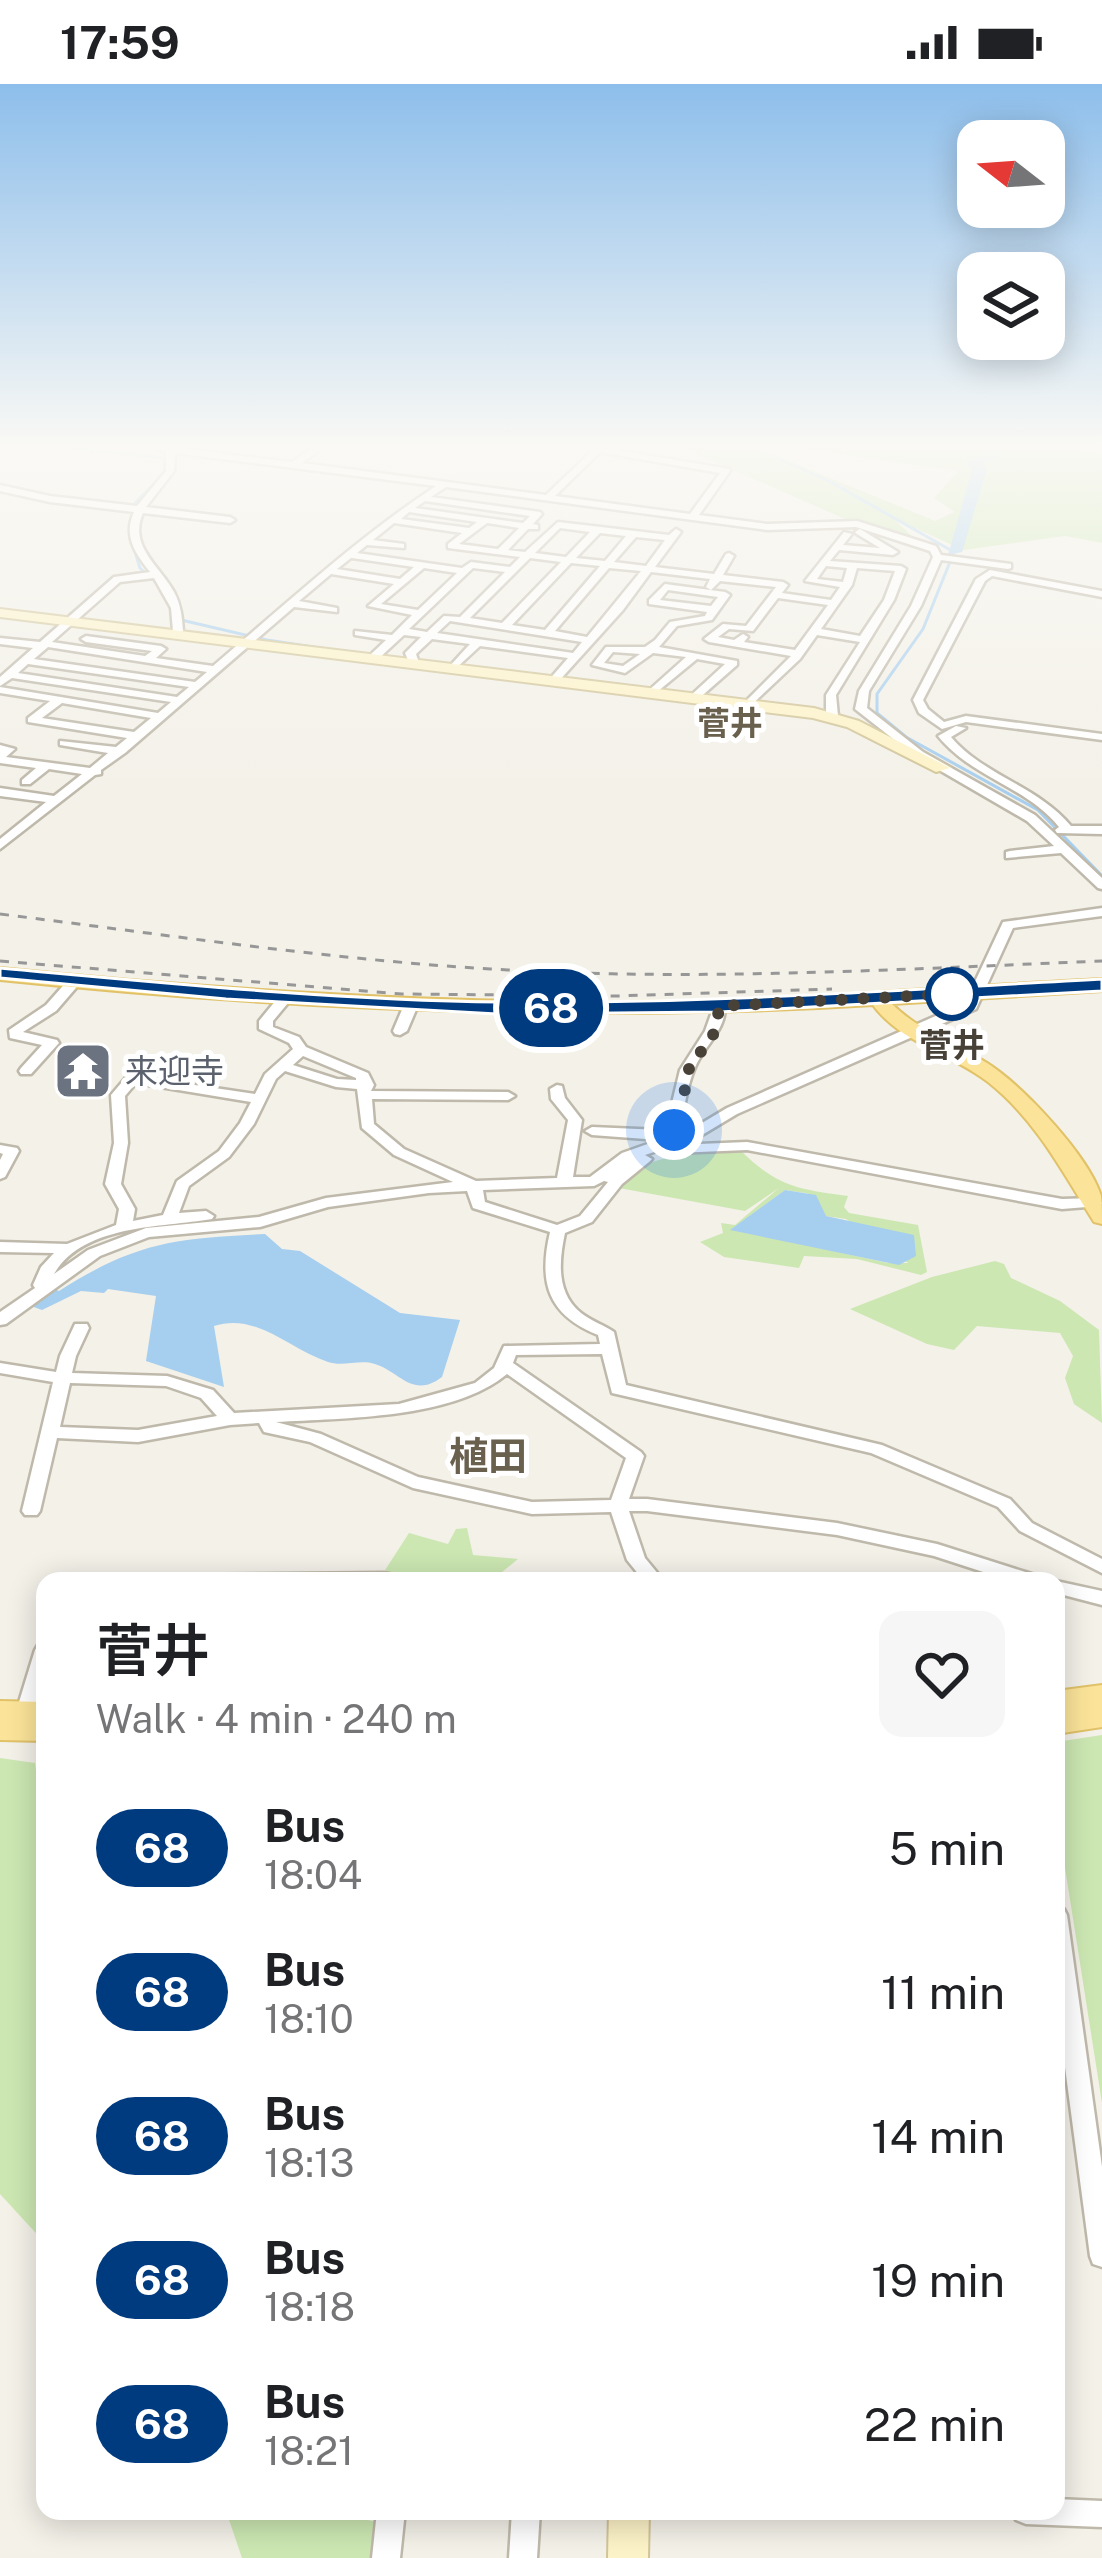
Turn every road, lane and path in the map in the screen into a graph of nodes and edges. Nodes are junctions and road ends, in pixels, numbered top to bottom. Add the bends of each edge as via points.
1 (144, 563) edge
2 (342, 563) edge
3 (410, 563) edge
4 (519, 563) edge
5 (565, 563) edge
6 (580, 563) edge
7 (607, 563) edge
8 (652, 563) edge
9 (725, 563) edge
10 (823, 563) edge
11 (830, 563) edge
12 (934, 563) edge
13 (999, 563) edge
14 (422, 565) junction
15 (853, 565) junction
16 (605, 566) junction
17 (512, 570) junction
18 (332, 571) junction
19 (463, 571) junction
20 (646, 572) junction
21 (153, 575) junction
22 (716, 579) junction
23 (402, 582) junction
24 (847, 585) junction
25 (781, 587) junction
26 (1102, 591) edge
27 (708, 592) junction
28 (833, 603) junction
29 (290, 604) junction
30 (333, 610) dead end
31 (715, 610) junction
32 (0, 613) edge
33 (419, 613) junction
34 (462, 620) junction
35 (505, 626) junction
36 (748, 629) junction
37 (178, 632) junction
38 (814, 632) junction
39 (358, 633) dead end
40 (548, 633) junction
41 (396, 634) junction
42 (429, 635) junction
43 (53, 637) junction
44 (863, 638) junction
45 (588, 640) junction
46 (0, 641) edge
47 (245, 641) junction
48 (478, 642) junction
49 (737, 644) junction
50 (526, 650) junction
51 (651, 651) junction
52 (798, 654) junction
53 (695, 655) junction
54 (375, 656) junction
55 (573, 656) junction
56 (0, 662) edge
57 (25, 663) junction
58 (414, 663) junction
59 (453, 668) junction
60 (214, 670) junction
61 (626, 670) junction
62 (502, 674) junction
63 (3, 681) edge
64 (553, 681) junction
65 (196, 685) junction
66 (609, 688) junction
67 (652, 693) junction
68 (693, 698) junction
69 (59, 700) junction
70 (178, 700) junction
71 (748, 705) junction
72 (159, 716) junction
73 (832, 716) junction
74 (978, 722) junction
75 (136, 736) junction
76 (1102, 736) edge
77 (64, 743) dead end
78 (0, 748) edge
79 (121, 751) junction
80 (0, 758) edge
81 (954, 765) junction
82 (46, 766) junction
83 (97, 772) junction
84 (26, 782) dead end
85 (0, 792) edge
86 (57, 800) junction
87 (0, 823) edge
88 (24, 826) junction
89 (1102, 830) edge
90 (1059, 831) junction
91 (0, 845) edge
92 (1065, 849) junction
93 (1010, 855) dead end
94 (1102, 885) edge
95 (1102, 912) edge
96 (0, 974) edge
97 (74, 982) junction
98 (1102, 985) edge
99 (979, 993) junction
100 (286, 997) junction
101 (879, 998) junction
102 (410, 1005) junction
103 (720, 1006) junction
104 (400, 1031) dead end
105 (919, 1031) junction
106 (301, 1050) junction
107 (283, 1066) junction
108 (26, 1070) dead end
109 (556, 1088) dead end
110 (368, 1090) junction
111 (508, 1096) dead end
112 (260, 1099) junction
113 (592, 1131) dead end
114 (666, 1140) junction
115 (0, 1149) edge
116 (0, 1174) edge
117 (611, 1178) junction
118 (564, 1183) junction
119 (474, 1186) junction
120 (1098, 1210) edge
121 (170, 1216) junction
122 (260, 1222) junction
123 (124, 1226) junction
124 (558, 1230) junction
125 (0, 1247) edge
126 (72, 1249) junction
127 (41, 1286) junction
128 (0, 1320) edge
129 (82, 1328) dead end
130 (608, 1349) junction
131 (505, 1365) junction
132 (0, 1368) edge
133 (63, 1378) junction
134 (264, 1415) junction
135 (230, 1419) junction
136 (48, 1432) junction
137 (618, 1505) junction
138 (31, 1510) dead end
139 (1102, 1567) edge
140 (647, 1572) edge
141 (1004, 1572) edge
142 (1065, 1589) edge
143 (1102, 1598) edge
144 (36, 1678) edge
145 (1102, 1695) edge
146 (1065, 1701) edge
147 (1102, 1716) edge
148 (23, 1719) edge
149 (1065, 1722) edge
150 (1065, 1965) edge
151 (1094, 2128) edge
152 (1102, 2256) edge
153 (1065, 2513) edge
154 (1102, 2514) edge
155 (390, 2520) edge
156 (525, 2520) edge
157 (629, 2520) edge
158 (386, 2558) edge
159 (523, 2558) edge
160 (628, 2558) edge

1 - 21 street
2 - 18 street
3 - 14 street
4 - 17 street
5 - 35 street
6 - 16 street
7 - 16 street
8 - 20 street
9 - 22 street
10 - 24 street via 810,581
11 - 15 street
12 - 81 street via 860,700 868,718
13 - 26 street
14 - 19 street
14 - 23 street
15 - 24 street
15 - 44 street via 901,568
16 - 20 street
16 - 40 street
17 - 19 street
17 - 34 street
18 - 23 street
18 - 29 street
19 - 33 street
20 - 22 street
20 - 45 street
21 - 37 street via 175,596
21 - 43 street via 124,575
22 - 25 street
22 - 27 street
23 - 33 street via 373,606
24 - 28 street
25 - 28 street
25 - 36 street
26 - 74 street via 990,573 981,580 918,700 942,726
27 - 31 street via 725,596
27 - 31 street via 665,587 653,602
28 - 38 street
29 - 30 street
29 - 47 street
31 - 51 street via 706,620 674,624
32 - 43 street
33 - 41 street
34 - 35 street
34 - 42 street via 448,618
35 - 40 street
36 - 49 street
36 - 49 street via 727,626 709,639
37 - 43 street
37 - 47 street
38 - 44 street
38 - 52 street
39 - 41 street
40 - 45 street
41 - 42 street
41 - 54 street
42 - 48 street
42 - 58 street via 410,653
43 - 46 street
43 - 57 street
43 - 60 street
44 - 73 street via 832,695
45 - 55 street
47 - 54 street
47 - 60 street
48 - 50 street
48 - 59 street
49 - 52 street
50 - 55 street
50 - 62 street
51 - 53 street
51 - 61 street
51 - 61 street via 610,649 596,663
52 - 71 street
53 - 67 street
53 - 68 street via 733,663
54 - 58 street
55 - 64 street
56 - 57 street
57 - 63 street
57 - 65 street
58 - 59 street
59 - 62 street
60 - 65 street
61 - 66 street
62 - 64 street
63 - 69 street
63 - 70 street
64 - 66 street
65 - 70 street
66 - 67 street
67 - 68 street
68 - 71 street
69 - 72 street
69 - 75 street via 32,720
70 - 72 street
71 - 73 street
72 - 75 street
73 - 81 street
74 - 76 street
74 - 81 street via 944,736
75 - 79 street
77 - 79 street
78 - 80 street via 9,749
79 - 83 street
80 - 82 street
81 - 90 street
81 - 90 street via 1020,792
82 - 83 street
82 - 84 street
83 - 86 street
85 - 86 street
86 - 88 street
87 - 88 street
88 - 91 street
89 - 90 street
90 - 92 street
92 - 93 street
92 - 94 street
95 - 99 street via 1008,925
96 - 97 main road
97 - 100 main road
97 - 108 street via 16,1030 52,1043
98 - 99 main road
99 - 101 main road
99 - 105 street via 971,1006
100 - 102 main road
100 - 106 street via 266,1029
101 - 103 main road
101 - 105 main road
102 - 103 main road
102 - 104 street
103 - 114 street via 712,1039 690,1064
105 - 114 street
105 - 120 main road via 990,1073 1033,1111
106 - 107 street
106 - 110 street via 352,1068
107 - 110 street
107 - 112 street
109 - 118 street via 575,1120
110 - 111 street
110 - 119 street via 367,1125 391,1147
112 - 121 street via 224,1154 182,1184
112 - 123 street via 133,1078 123,1085 113,1184 127,1209
113 - 114 street
114 - 117 street via 627,1156
115 - 116 street via 12,1150
117 - 118 street
117 - 120 street via 656,1154 728,1144
117 - 124 street via 586,1219
118 - 119 street
119 - 122 street via 326,1203
119 - 124 street via 478,1205
121 - 122 street
121 - 123 street
122 - 127 street via 146,1233
123 - 126 street
124 - 130 street via 553,1292 568,1312 606,1332
125 - 126 street
126 - 127 street
127 - 128 street
129 - 133 street
130 - 131 street via 510,1350
130 - 139 street via 618,1389 876,1449 1004,1503 1026,1527
131 - 134 street via 481,1387 399,1408
131 - 137 street via 635,1456
132 - 133 street
133 - 135 street via 181,1384 207,1394
133 - 136 street
134 - 135 street
134 - 137 street via 270,1428 315,1438 413,1482 532,1508
135 - 136 street via 138,1436
136 - 138 street
137 - 140 street
137 - 141 street via 837,1529
142 - 143 street
144 - 148 street
145 - 146 main road
147 - 149 main road
150 - 151 street
151 - 152 street
153 - 154 street
155 - 158 street
156 - 159 street
157 - 160 street

